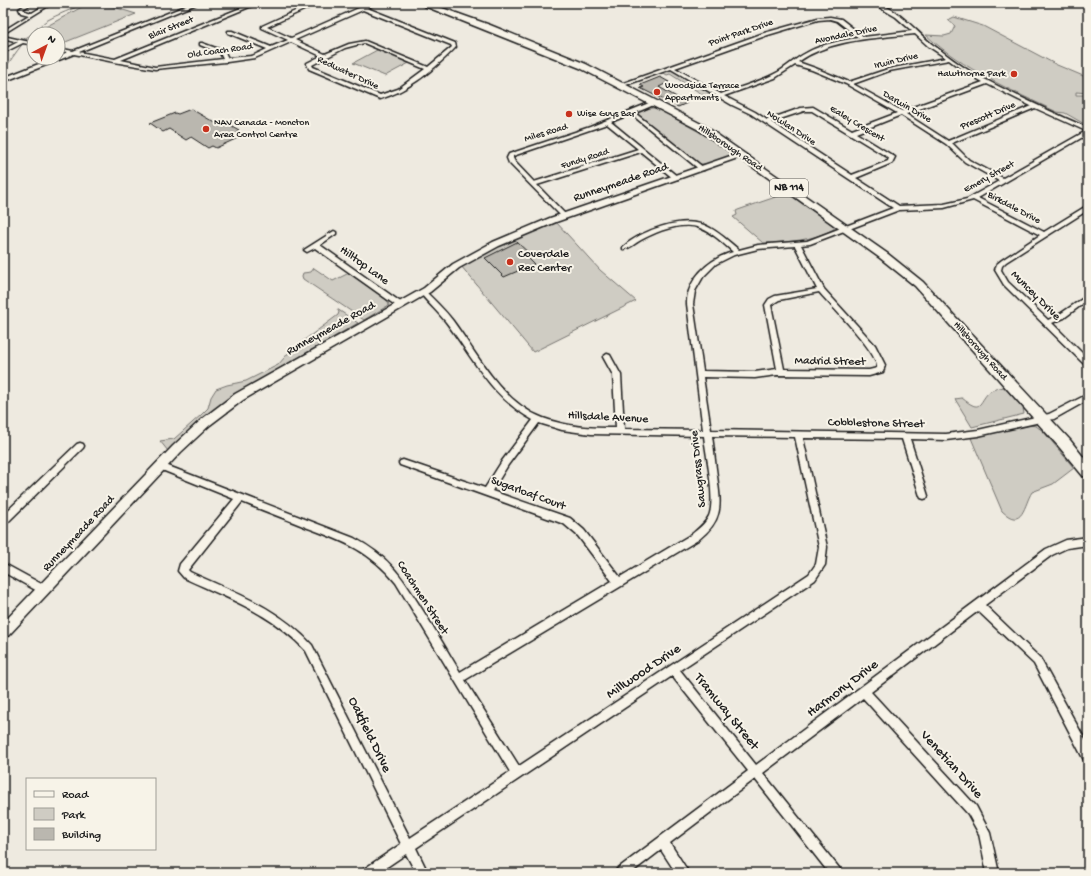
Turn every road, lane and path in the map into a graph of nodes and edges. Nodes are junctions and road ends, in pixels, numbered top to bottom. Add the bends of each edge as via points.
1 (31, 3) edge
2 (51, 3) edge
3 (197, 3) edge
4 (246, 3) edge
5 (257, 3) edge
6 (317, 3) edge
7 (375, 3) edge
8 (421, 3) edge
9 (874, 3) edge
10 (251, 5) junction
11 (363, 8) junction
12 (32, 14) junction
13 (230, 32) dead end
14 (916, 32) junction
15 (3, 33) edge
16 (3, 37) edge
17 (864, 39) junction
18 (292, 40) junction
19 (23, 42) junction
20 (26, 43) edge
21 (202, 44) dead end
22 (271, 49) junction
23 (66, 50) edge
24 (3, 52) edge
25 (74, 52) junction
26 (325, 56) junction
27 (949, 58) junction
28 (114, 61) junction
29 (227, 61) junction
30 (795, 63) junction
31 (671, 66) junction
32 (429, 69) junction
33 (3, 80) edge
34 (986, 82) junction
35 (848, 84) junction
36 (621, 85) junction
37 (720, 96) junction
38 (654, 103) junction
39 (1035, 106) junction
40 (631, 112) junction
41 (900, 114) junction
42 (608, 122) junction
43 (766, 122) junction
44 (1088, 131) edge
45 (852, 132) junction
46 (948, 143) junction
47 (642, 150) junction
48 (742, 155) junction
49 (702, 169) junction
50 (676, 178) junction
51 (851, 178) junction
52 (1004, 181) junction
53 (533, 184) junction
54 (974, 198) junction
55 (1088, 207) edge
56 (898, 208) junction
57 (564, 216) junction
58 (845, 229) junction
59 (334, 233) dead end
60 (1044, 235) junction
61 (316, 245) junction
62 (798, 245) junction
63 (625, 248) dead end
64 (307, 250) dead end
65 (737, 252) junction
66 (821, 290) junction
67 (423, 292) junction
68 (1088, 297) edge
69 (400, 305) junction
70 (1046, 324) junction
71 (607, 357) dead end
72 (1088, 363) edge
73 (781, 372) junction
74 (700, 374) junction
75 (1088, 397) edge
76 (1041, 419) junction
77 (537, 420) junction
78 (620, 432) junction
79 (708, 433) junction
80 (798, 435) junction
81 (905, 437) junction
82 (80, 446) dead end
83 (403, 464) dead end
84 (160, 466) junction
85 (1088, 472) edge
86 (487, 492) junction
87 (924, 496) dead end
88 (240, 498) junction
89 (3, 521) edge
90 (1088, 541) edge
91 (3, 568) edge
92 (619, 582) junction
93 (44, 590) junction
94 (978, 605) junction
95 (3, 632) edge
96 (674, 670) junction
97 (459, 678) junction
98 (863, 692) junction
99 (1088, 756) edge
100 (756, 772) junction
101 (517, 774) junction
102 (662, 842) junction
103 (408, 846) junction
104 (368, 873) edge
105 (422, 873) edge
106 (621, 873) edge
107 (683, 873) edge
108 (836, 873) edge
109 (993, 873) edge

1 - 12 street via 21,9
2 - 12 street
3 - 25 street
4 - 10 street
5 - 10 street, Blair Street
6 - 18 street via 264,27
7 - 11 street, Old Coach Road
8 - 36 main road, Hillsborough Road / NB 114 via 556,54
9 - 14 street via 898,16
10 - 28 street, Blair Street
11 - 18 street, Old Coach Road
11 - 32 street, Redwater Drive via 453,44 454,47
12 - 15 street
13 - 22 street
14 - 17 street, Avondale Drive
14 - 27 street
16 - 19 street
17 - 30 street, Avondale Drive via 820,48 806,54
17 - 31 street, Point Park Drive via 838,20 822,18 787,27
18 - 22 street, Old Coach Road
18 - 26 street
19 - 20 street
19 - 24 street
21 - 29 street via 222,52
22 - 29 street, Old Coach Road via 252,57
23 - 25 street, Old Coach Road
25 - 28 street, Old Coach Road
25 - 33 street
26 - 32 street, Redwater Drive via 354,42 365,42
26 - 32 street, Redwater Drive via 309,64 310,68 380,97 401,88
27 - 34 street
27 - 35 street, Irwin Drive via 888,70
28 - 29 street, Old Coach Road via 155,68
30 - 35 street, Darwin Drive via 820,70
30 - 37 street, Avondale Drive via 770,78
31 - 36 street, Point Park Drive
31 - 37 street, Nowlan Drive
34 - 39 street
34 - 41 street
35 - 41 street, Darwin Drive
36 - 38 main road, Hillsborough Road / NB 114
37 - 43 street, Nowlan Drive
38 - 40 street, Miles Road
38 - 48 main road, Hillsborough Road / NB 114 via 702,128
39 - 44 street
39 - 46 street, Prescott Drive
40 - 42 street, Miles Road
40 - 49 street
41 - 45 street
41 - 46 street, Darwin Drive
42 - 47 street
42 - 53 street, Miles Road via 522,150 510,157
43 - 45 street, Ealey Crescent via 803,109 811,109
43 - 51 street, Nowlan Drive
44 - 52 street, Emery Street
45 - 51 street, Ealey Crescent via 892,159
46 - 52 street, Darwin Drive via 971,164
47 - 50 street
47 - 53 street, Fundy Road
48 - 49 street, Runneymeade Road
48 - 58 main road, Hillsborough Road / NB 114
49 - 50 street, Runneymeade Road
50 - 57 street, Runneymeade Road
51 - 56 street, Nowlan Drive
52 - 54 street, Emery Street
53 - 57 street
54 - 56 street, Emery Street via 950,205
54 - 60 street, Birkdale Drive
55 - 60 street, Muncey Drive
56 - 58 street, Emery Street
57 - 67 street, Runneymeade Road via 516,234 459,264
58 - 62 street, Sawgrass Drive
58 - 76 main road, Hillsborough Road / NB 114 via 919,284
59 - 61 street
60 - 70 street, Muncey Drive via 1002,263 998,270 1006,283
61 - 64 street
61 - 69 street, Hilltop Lane
62 - 65 street, Sawgrass Drive via 758,247
62 - 66 street, Madrid Street
63 - 65 street via 638,238 672,225 689,223 708,229
65 - 74 street, Sawgrass Drive via 707,270 698,280 691,295
66 - 73 street via 777,298 768,305
66 - 73 street, Madrid Street via 872,347 881,369 870,374
67 - 69 street, Runneymeade Road
67 - 77 street, Hillsdale Avenue via 450,322 501,393 514,406
68 - 70 street
69 - 84 street, Runneymeade Road via 239,397 199,428
70 - 72 street, Muncey Drive
71 - 78 street via 617,375
73 - 74 street, Madrid Street via 755,375
74 - 79 street, Sawgrass Drive
75 - 76 street, Cobblestone Street via 1054,416
76 - 81 street, Cobblestone Street via 966,435
76 - 85 main road, Hillsborough Road / NB 114
77 - 78 street, Hillsdale Avenue via 571,429
77 - 86 street
78 - 79 street, Hillsdale Avenue
79 - 80 street, Cobblestone Street
79 - 92 street, Sawgrass Drive via 717,504 710,523 695,538
80 - 81 street, Cobblestone Street
80 - 96 street, Millwood Drive via 822,542 823,553 816,573 803,585
81 - 87 street
82 - 89 street
83 - 86 street, Sugarloaf Court
84 - 88 street, Coachmen Street
84 - 93 street, Runneymeade Road
86 - 92 street, Sugarloaf Court via 555,515 572,524
88 - 97 street, Coachmen Street via 351,541 377,556 399,580
88 - 103 street, Oakfield Drive via 183,567 183,571 279,619 303,641 317,661
90 - 94 street, Harmony Drive via 1073,542 1055,548
91 - 93 street
92 - 97 street, Sawgrass Drive
93 - 95 street, Runneymeade Road
94 - 98 street, Harmony Drive
94 - 99 street via 1037,661
96 - 100 street, Tramway Street
96 - 101 street, Millwood Drive
97 - 101 street, Coachmen Street
98 - 100 street, Harmony Drive
98 - 109 street, Venetian Drive via 972,810 984,833
100 - 102 street, Harmony Drive
100 - 108 street, Tramway Street
101 - 103 street, Millwood Drive
102 - 106 street, Harmony Drive
102 - 107 street
103 - 104 street, Millwood Drive
103 - 105 street, Oakfield Drive

